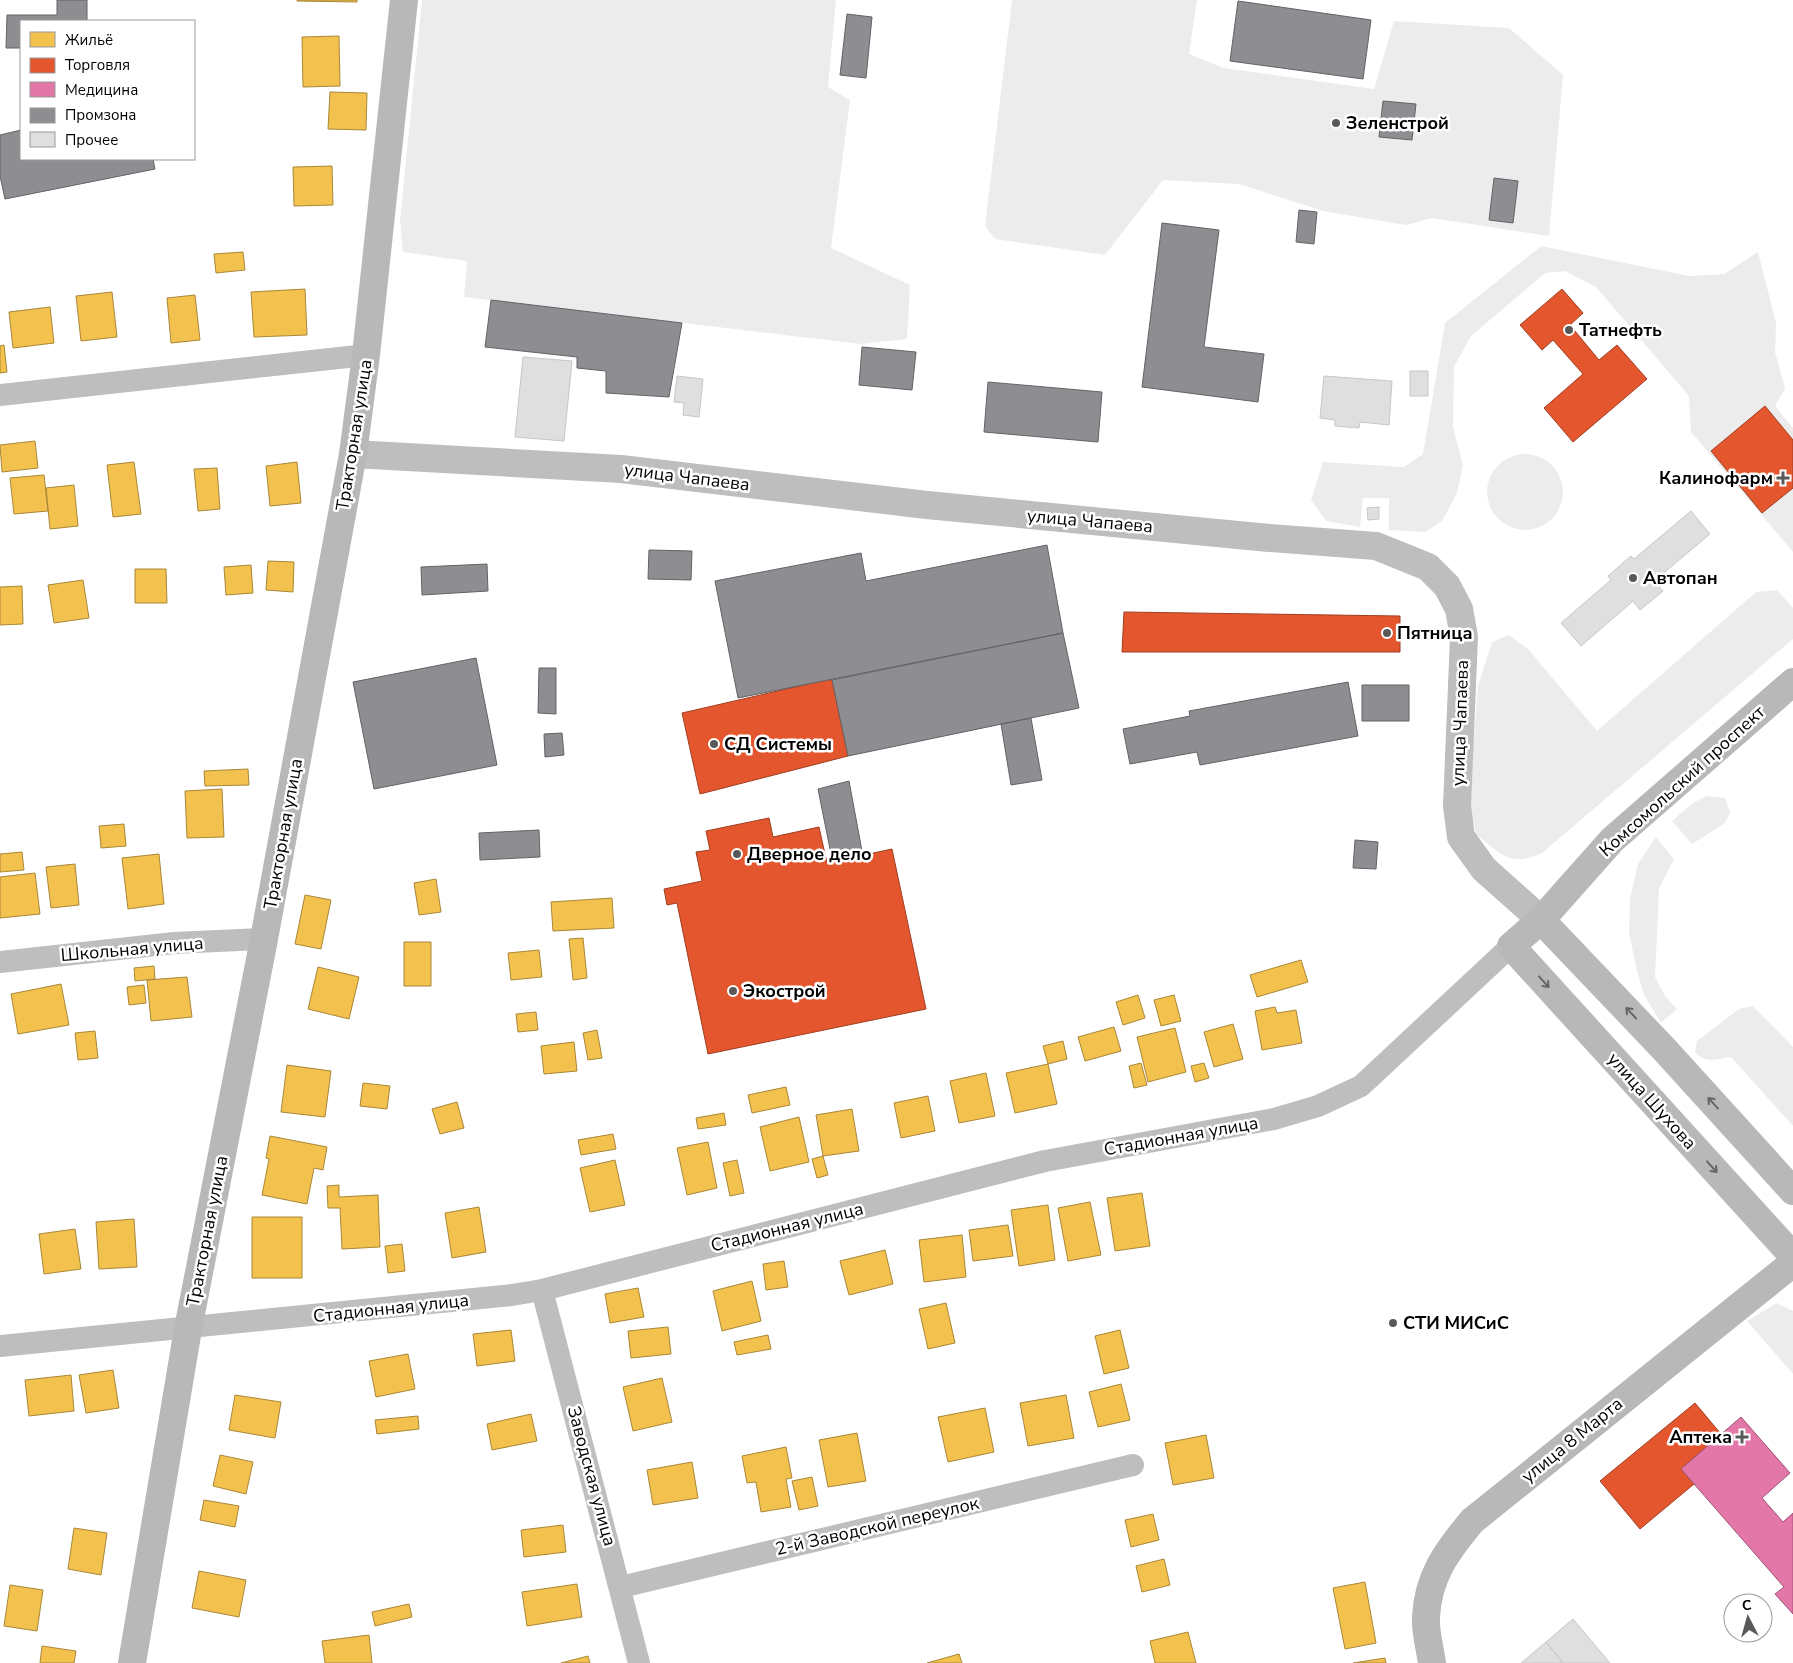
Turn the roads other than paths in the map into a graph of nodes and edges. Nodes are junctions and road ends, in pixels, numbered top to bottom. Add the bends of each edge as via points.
1 (404, 0) edge
2 (366, 355) junction
3 (0, 395) edge
4 (353, 454) junction
5 (1793, 682) edge
6 (1542, 920) junction
7 (264, 939) junction
8 (1511, 946) junction
9 (0, 962) edge
10 (1793, 1191) edge
11 (1793, 1256) edge
12 (1793, 1263) edge
13 (542, 1290) junction
14 (188, 1329) junction
15 (0, 1346) edge
16 (1134, 1465) dead end
17 (621, 1587) junction
18 (132, 1663) edge
19 (639, 1663) edge
20 (1432, 1663) edge

1 - 2 main road, Тракторная улица
2 - 3 street
2 - 4 main road, Тракторная улица
4 - 6 street, улица Чапаева via 622,469 928,506 1376,546 1428,567 1447,586 1459,609 1464,637 1457,806 1461,837 1484,869
4 - 7 main road, Тракторная улица
5 - 6 main road, Комсомольский проспект via 1612,840
6 - 8 main road, Комсомольский проспект
10 -> 6 main road
7 - 9 street, Школьная улица via 174,943
7 - 14 main road, Тракторная улица
8 -> 11 main road, улица Шухова
8 - 13 street, Стадионная улица via 1361,1086 1318,1106 1274,1120 1045,1161
12 - 20 main road, улица 8 Марта via 1472,1521 1446,1553 1431,1586 1426,1618
13 - 14 street, Стадионная улица
13 - 17 street, Заводская улица
14 - 15 street, Стадионная улица
14 - 18 main road, Тракторная улица
16 - 17 street, 2-й Заводской переулок
17 - 19 street, Заводская улица

